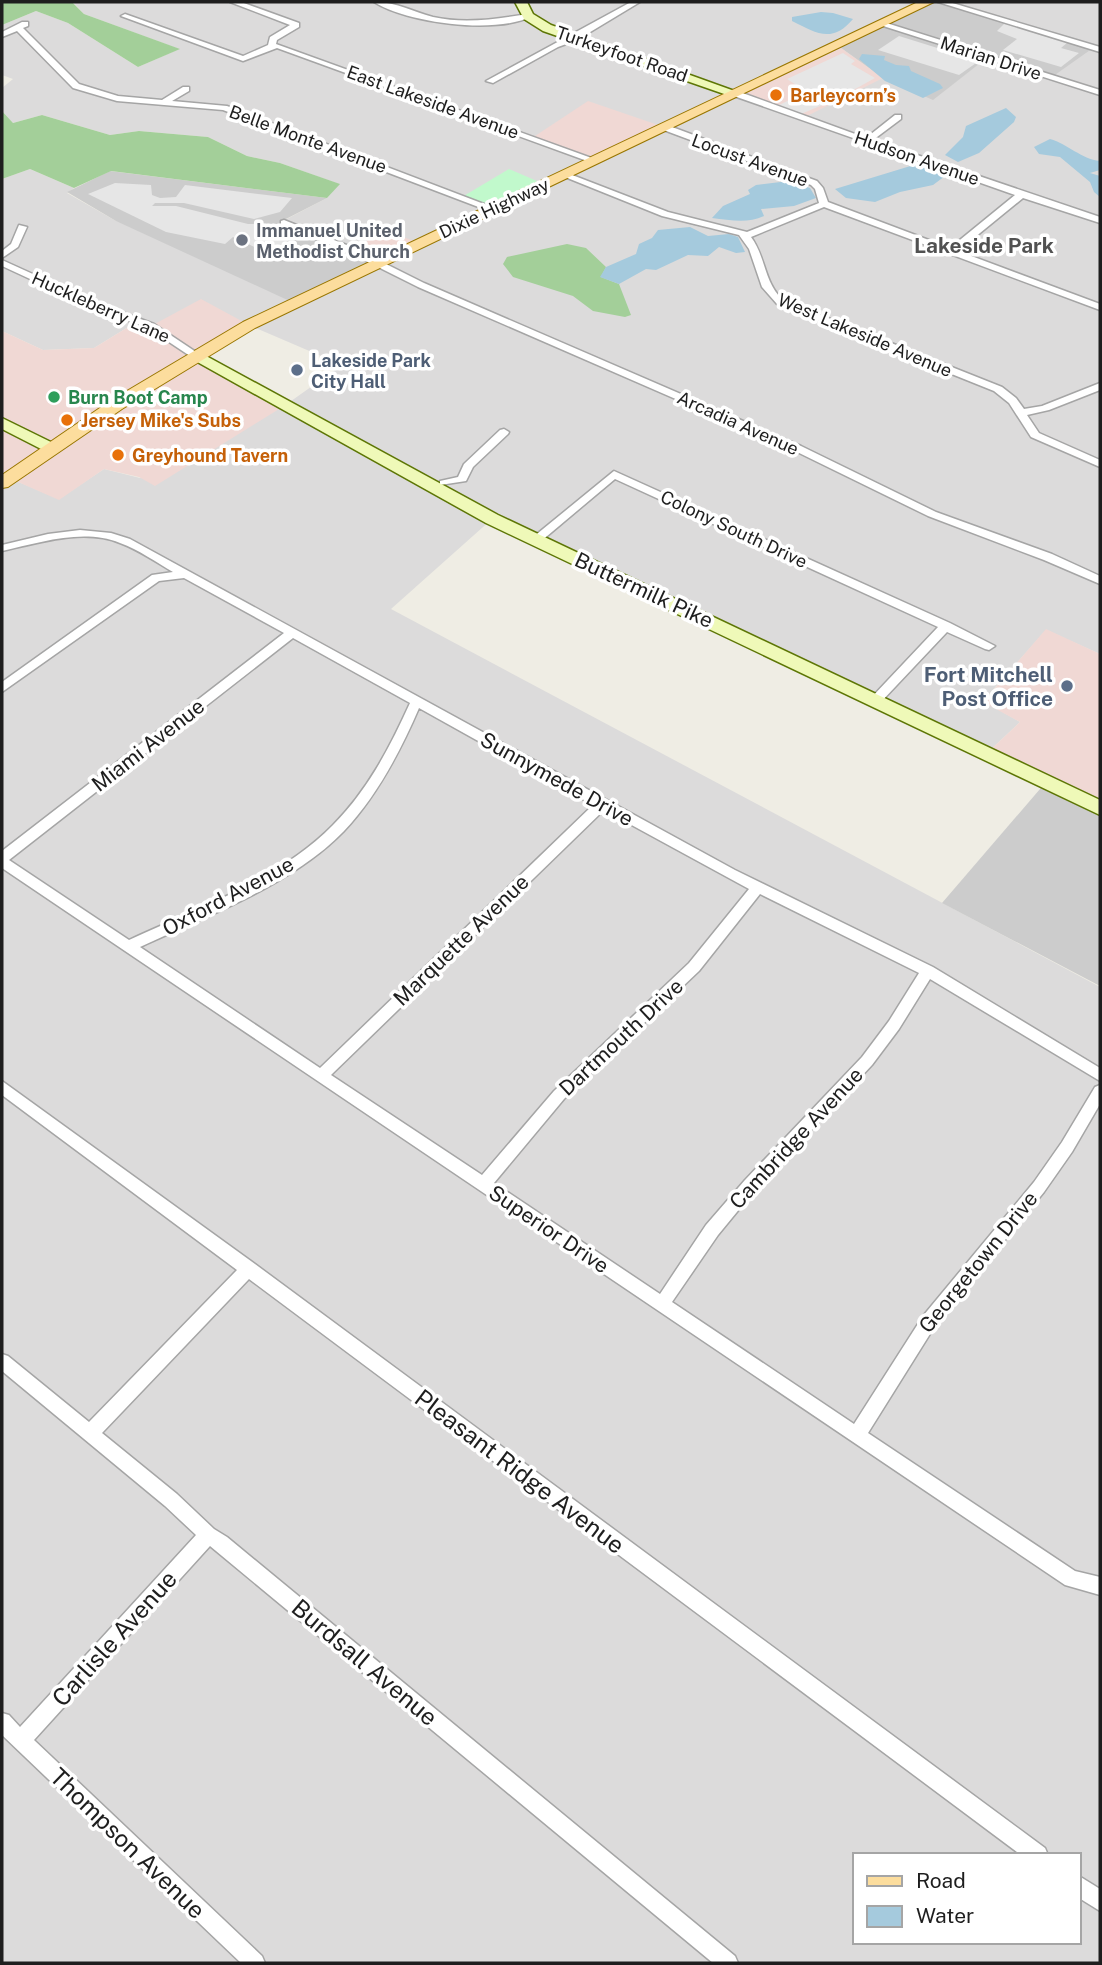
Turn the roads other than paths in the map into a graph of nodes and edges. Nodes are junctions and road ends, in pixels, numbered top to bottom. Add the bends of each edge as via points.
1 (172, 2) edge
2 (180, 2) edge
3 (234, 2) edge
4 (378, 2) edge
5 (521, 2) edge
6 (636, 2) edge
7 (923, 2) edge
8 (942, 2) edge
9 (125, 16) dead end
10 (528, 16) junction
11 (883, 23) junction
12 (2, 35) edge
13 (574, 38) junction
14 (272, 46) junction
15 (1100, 50) edge
16 (490, 81) dead end
17 (186, 89) dead end
18 (734, 93) junction
19 (1100, 93) edge
20 (164, 102) junction
21 (898, 117) dead end
22 (664, 127) junction
23 (868, 140) junction
24 (593, 160) junction
25 (564, 175) junction
26 (1022, 194) junction
27 (824, 205) junction
28 (492, 209) junction
29 (1100, 220) edge
30 (284, 223) dead end
31 (22, 228) dead end
32 (746, 236) junction
33 (951, 252) junction
34 (2, 255) edge
35 (2, 263) edge
36 (375, 264) junction
37 (1100, 307) edge
38 (197, 356) junction
39 (1100, 386) edge
40 (1022, 412) junction
41 (2, 423) edge
42 (504, 432) dead end
43 (53, 449) junction
44 (1100, 464) edge
45 (2, 483) edge
46 (440, 486) junction
47 (536, 540) junction
48 (2, 541) edge
49 (28, 541) junction
50 (2, 548) edge
51 (158, 559) junction
52 (185, 573) junction
53 (156, 578) junction
54 (1100, 580) edge
55 (946, 626) junction
56 (293, 632) junction
57 (989, 646) dead end
58 (2, 688) edge
59 (875, 701) junction
60 (416, 702) junction
61 (602, 804) junction
62 (1100, 808) edge
63 (2, 860) edge
64 (758, 887) junction
65 (130, 946) junction
66 (928, 971) junction
67 (1100, 1075) edge
68 (321, 1076) junction
69 (2, 1087) edge
70 (1100, 1091) edge
71 (483, 1185) junction
72 (249, 1269) junction
73 (662, 1304) junction
74 (2, 1361) edge
75 (89, 1434) junction
76 (857, 1435) junction
77 (208, 1535) junction
78 (1100, 1586) edge
79 (2, 1722) edge
80 (21, 1740) junction
81 (1035, 1853) edge
82 (1081, 1887) edge
83 (1100, 1901) edge
84 (255, 1963) edge
85 (728, 1963) edge

1 - 2 street
3 - 14 street via 296,24 273,39
4 - 10 street via 459,25
5 - 10 main road
6 - 13 street
7 - 11 main road, Dixie Highway
8 - 15 street
9 - 14 street via 243,59
10 - 13 main road, Turkeyfoot Road
11 - 18 main road, Dixie Highway
11 - 19 street, Marian Drive
12 - 20 street, Belle Monte Avenue via 22,25 76,86
13 - 16 street
13 - 18 main road, Turkeyfoot Road
14 - 24 street, East Lakeside Avenue
17 - 20 street
18 - 22 main road, Dixie Highway
18 - 23 street, Hudson Avenue
20 - 28 street, Belle Monte Avenue via 248,116
21 - 23 street
22 - 24 main road, Dixie Highway
22 - 27 street, Locust Avenue via 814,183
23 - 26 street, Hudson Avenue
24 - 25 main road, Dixie Highway
25 - 28 main road, Dixie Highway
25 - 32 street via 665,214
26 - 29 street, Hudson Avenue
26 - 33 street
27 - 32 street
27 - 33 street, Locust Avenue
28 - 36 main road, Dixie Highway
30 - 36 street, Arcadia Avenue
31 - 34 street via 15,245
32 - 40 street, West Lakeside Avenue via 762,281 780,303 998,389 1016,401
33 - 37 street, Locust Avenue
35 - 38 street, Huckleberry Lane via 151,326
36 - 38 main road, Dixie Highway via 249,325
36 - 54 street, Arcadia Avenue via 797,448 932,514
38 - 43 main road, Dixie Highway
38 - 46 main road, Buttermilk Pike
39 - 40 street
40 - 44 street, West Lakeside Avenue via 1028,428 1039,438
41 - 43 main road
42 - 46 street via 468,466 462,479
43 - 45 main road, Dixie Highway
46 - 47 main road, Buttermilk Pike
47 - 55 street, Colony South Drive via 614,474
47 - 59 main road, Buttermilk Pike
48 - 49 street
49 - 50 street, Sunnymede Drive
49 - 51 street, Sunnymede Drive via 104,534
51 - 52 street, Sunnymede Drive
51 - 53 street
52 - 53 street
52 - 56 street, Sunnymede Drive
53 - 58 street
55 - 57 street, Colony South Drive
55 - 59 street
56 - 60 street, Sunnymede Drive
56 - 63 street, Miami Avenue
59 - 62 main road, Buttermilk Pike
60 - 61 street, Sunnymede Drive
60 - 65 street, Oxford Avenue via 375,779 323,842 242,893
61 - 64 street, Sunnymede Drive
61 - 68 street, Marquette Avenue
63 - 65 street, Superior Drive
64 - 66 street, Sunnymede Drive
64 - 71 street, Dartmouth Drive via 694,967 559,1095
65 - 68 street, Superior Drive
66 - 67 street, Sunnymede Drive
66 - 73 street, Cambridge Avenue via 867,1061 712,1230
68 - 71 street, Superior Drive
69 - 72 street, Pleasant Ridge Avenue
70 - 76 street, Georgetown Drive via 1039,1187 929,1321
71 - 73 street, Superior Drive
72 - 75 street
72 - 81 street, Pleasant Ridge Avenue
73 - 76 street, Superior Drive
74 - 75 street, Burdsall Avenue
75 - 77 street, Burdsall Avenue
76 - 78 street, Superior Drive via 1071,1579
77 - 80 street, Carlisle Avenue
77 - 85 street, Burdsall Avenue
79 - 80 street, Thompson Avenue
80 - 84 street, Thompson Avenue
82 - 83 street

